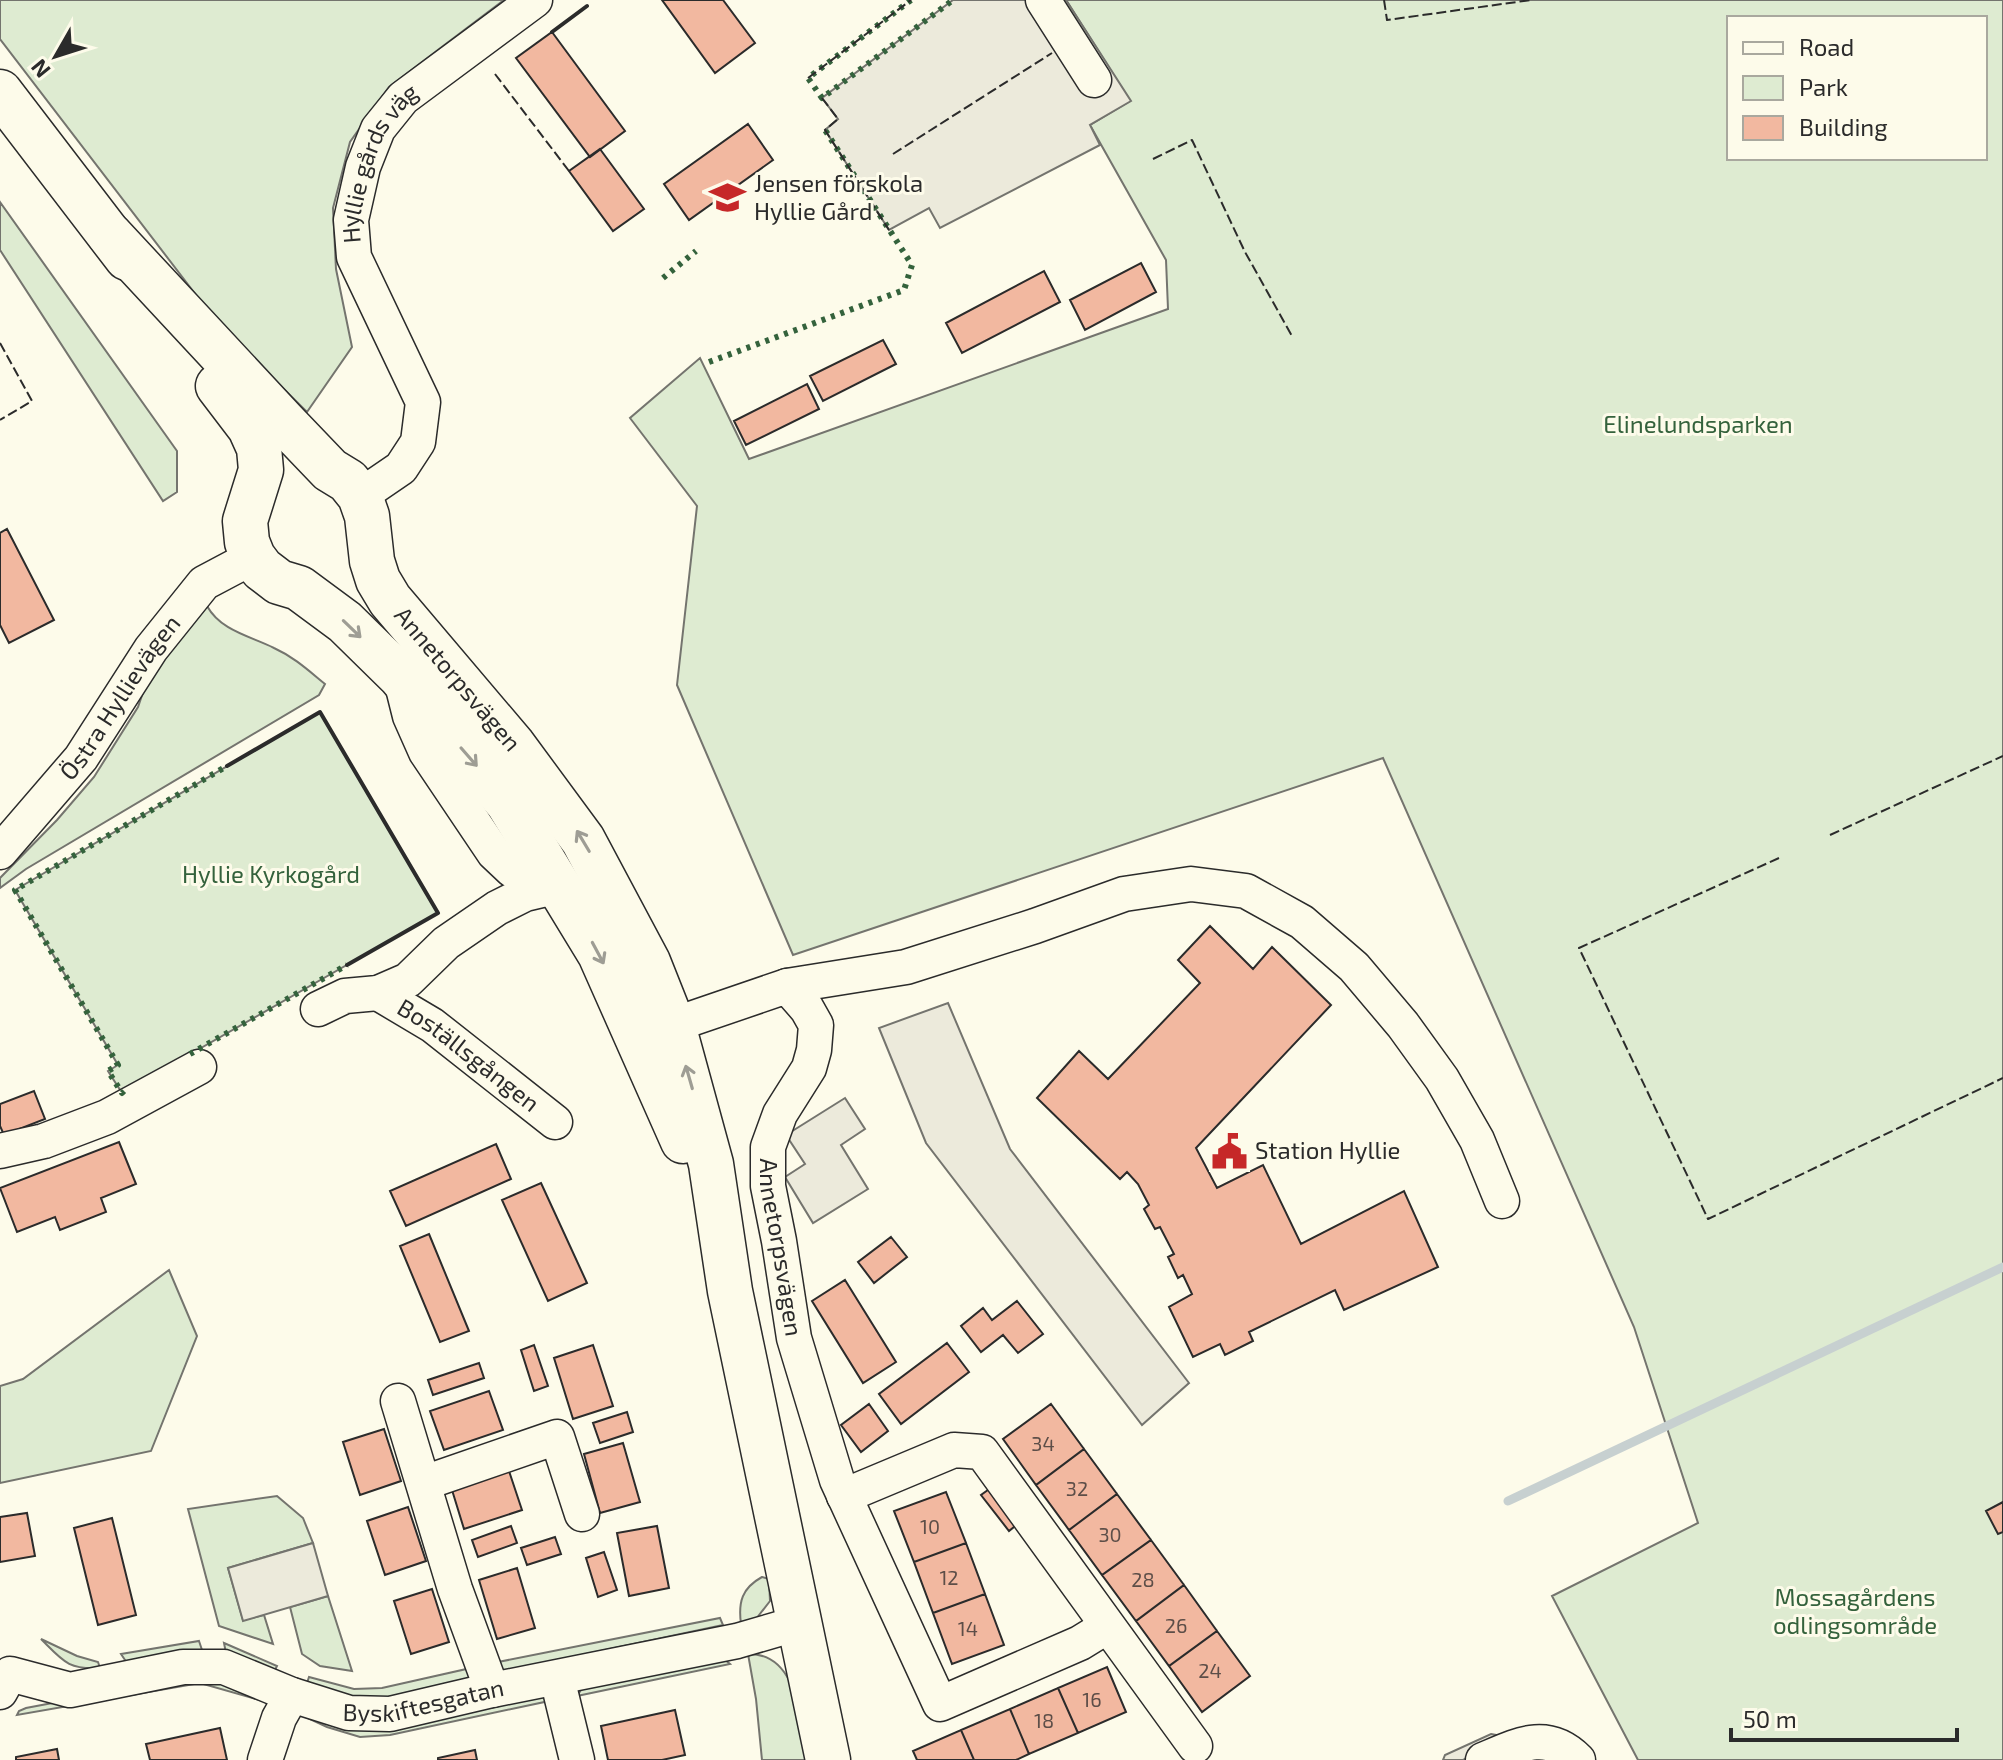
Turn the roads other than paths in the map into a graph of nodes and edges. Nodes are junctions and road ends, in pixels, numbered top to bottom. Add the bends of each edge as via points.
1 (535, 0) edge
2 (1043, 0) edge
3 (1094, 80) dead end
4 (0, 92) edge
5 (110, 235) junction
6 (251, 500) junction
7 (352, 501) junction
8 (253, 557) junction
9 (299, 588) junction
10 (0, 852) edge
11 (559, 886) junction
12 (787, 986) junction
13 (378, 993) junction
14 (318, 1009) dead end
15 (657, 1034) junction
16 (199, 1067) dead end
17 (555, 1122) dead end
18 (0, 1151) edge
19 (1502, 1201) dead end
20 (398, 1401) dead end
21 (424, 1483) junction
22 (844, 1496) junction
23 (582, 1514) dead end
24 (799, 1623) junction
25 (1106, 1627) junction
26 (557, 1678) junction
27 (492, 1690) junction
28 (0, 1692) edge
29 (292, 1695) junction
30 (1195, 1746) dead end
31 (265, 1760) edge
32 (577, 1760) edge
33 (828, 1760) edge
34 (1483, 1760) edge
35 (1578, 1760) edge

1 - 7 street, Hyllie gårds väg via 403,98 378,129 363,167 351,220 354,257 423,402 418,442 401,468
2 - 3 street
4 - 5 main road, Annetorpsvägen
5 - 6 main road, Annetorpsvägen via 250,428 261,470
5 - 7 main road, Annetorpsvägen
6 - 7 main road via 264,483 288,468 309,466
6 - 8 main road, Annetorpsvägen via 245,521
7 - 9 main road via 360,557 347,574 320,587
15 -> 7 main road, Annetorpsvägen via 648,962 583,840 513,745 390,600 378,580
8 - 9 main road, Annetorpsvägen via 279,582
8 - 10 street, Östra Hyllievägen via 204,583 151,649 81,758
9 -> 11 main road, Annetorpsvägen via 345,622 400,676 508,803
11 - 13 street via 497,908 446,943 408,980
11 -> 15 main road, Annetorpsvägen
12 - 15 street
12 - 19 street via 906,967 1124,894 1191,884 1246,891 1302,922 1354,967 1393,1014 1449,1091
12 - 22 street, Annetorpsvägen via 816,1025 814,1050 768,1147 768,1186 794,1338
13 - 14 street via 345,996
13 - 17 street, Boställsgången via 432,1025
15 - 24 main road, Annetorpsvägen via 711,1164 730,1291
16 - 18 street via 107,1117
20 - 21 street
21 - 23 street via 557,1437
21 - 27 street
22 - 25 street via 954,1450 982,1452
22 - 25 street, Annetorpsvägen via 940,1704
24 - 26 street, Byskiftesgatan
24 - 33 main road, Annetorpsvägen
25 - 30 street
26 - 27 street, Byskiftesgatan
26 - 32 street
27 - 29 street, Byskiftesgatan via 390,1714 349,1713
28 - 29 street, Byskiftesgatan via 10,1674 70,1690 183,1667 224,1667
29 - 31 street
34 - 35 street via 1532,1742 1556,1743

